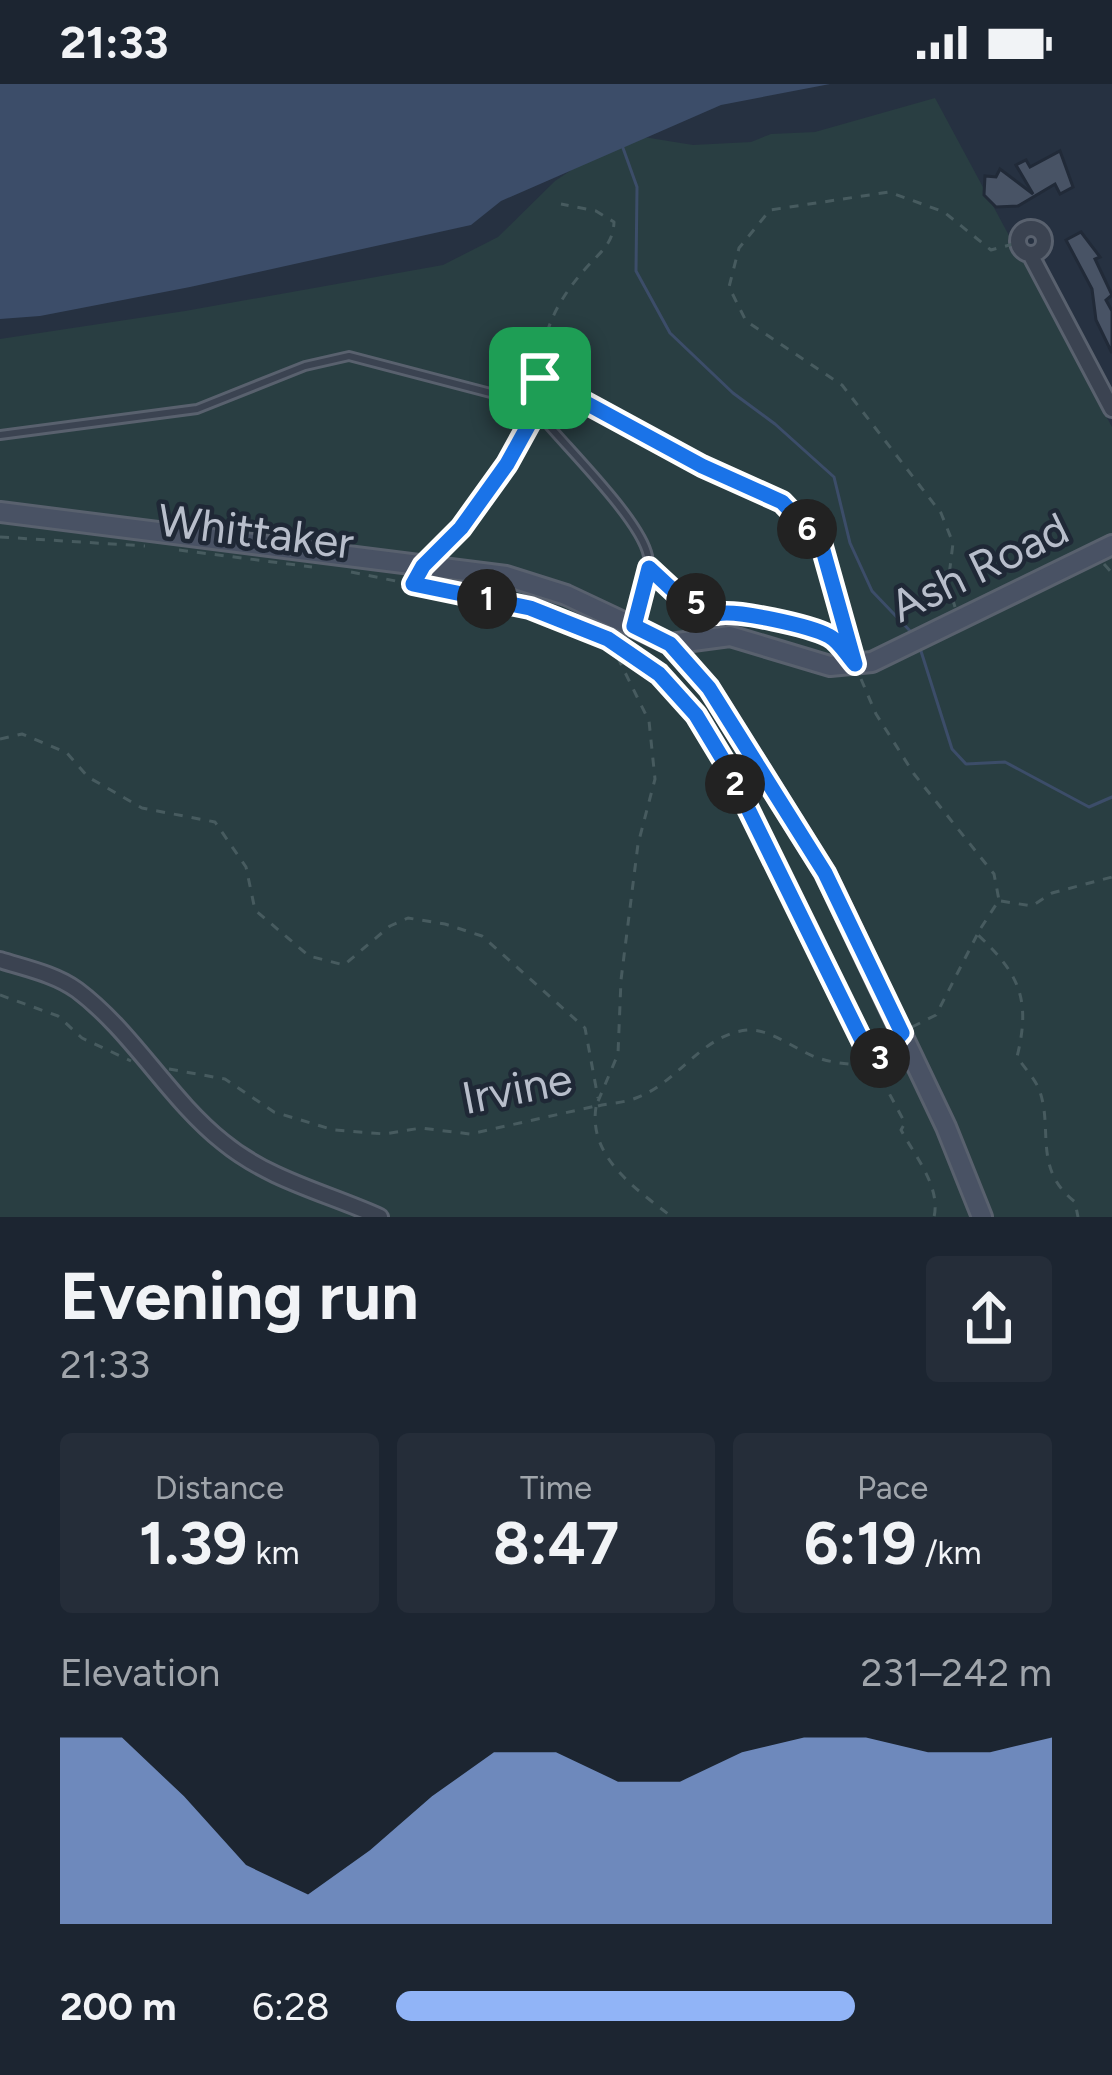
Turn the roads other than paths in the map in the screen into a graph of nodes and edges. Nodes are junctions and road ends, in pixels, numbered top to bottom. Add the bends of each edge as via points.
1 (1030, 254) junction
2 (1112, 409) edge
3 (0, 436) edge
4 (0, 512) edge
5 (1112, 545) edge
6 (634, 626) junction
7 (670, 644) junction
8 (0, 960) edge
9 (380, 1217) edge
10 (982, 1217) edge

1 - 1 street via 1018,243 1025,229 1041,232 1043,244
1 - 2 street
3 - 6 lane via 197,409 349,356 502,396 533,410 624,512 648,552
4 - 6 main road via 506,576
5 - 7 main road, Ash Road via 872,662 830,666 730,636
6 - 7 main road
7 - 10 main road via 709,688 825,873
8 - 9 street via 74,987 228,1146 283,1180

